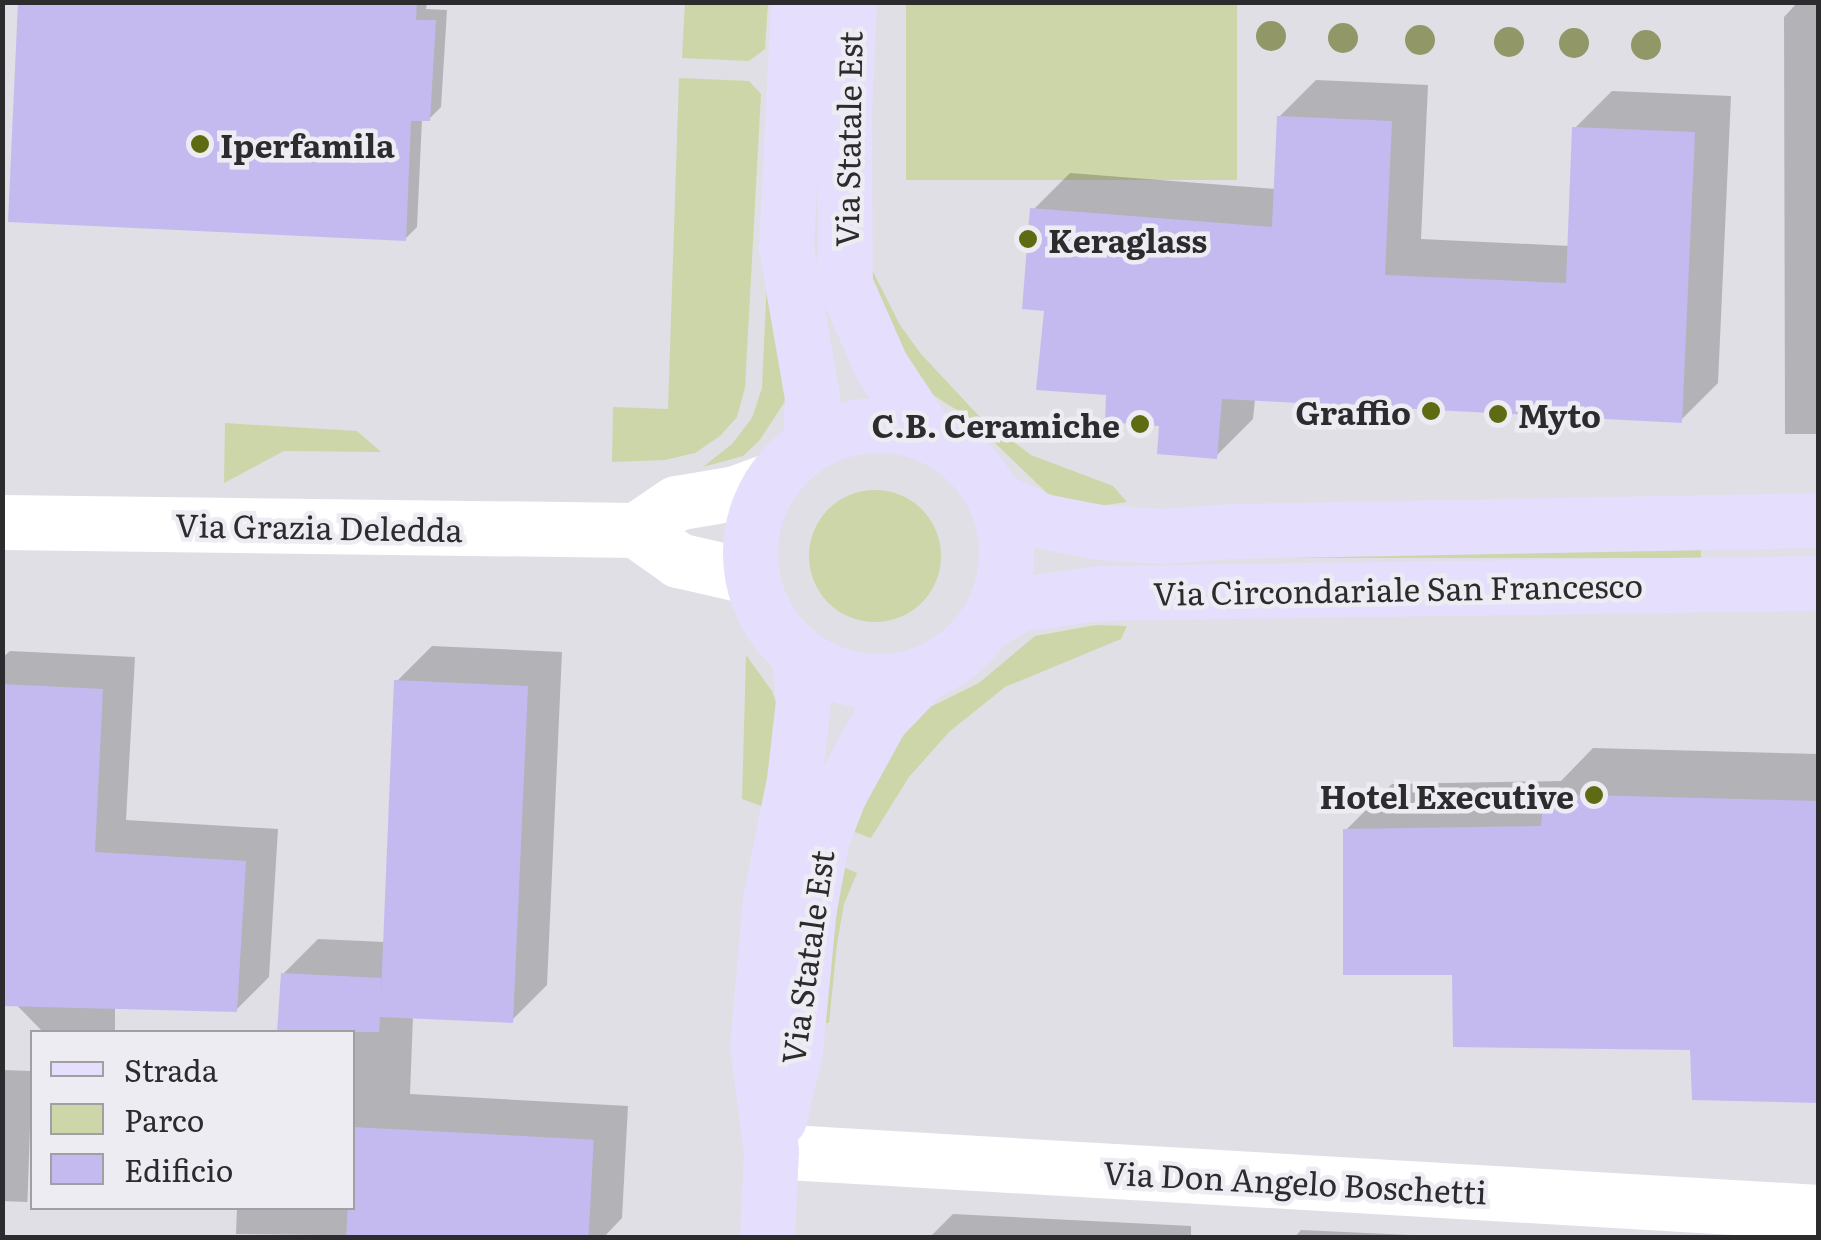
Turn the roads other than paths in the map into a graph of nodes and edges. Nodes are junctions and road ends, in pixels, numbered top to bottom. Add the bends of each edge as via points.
1 (798, 2) edge
2 (849, 2) edge
3 (926, 434) junction
4 (791, 461) junction
5 (994, 498) junction
6 (1818, 520) edge
7 (2, 522) edge
8 (636, 530) junction
9 (752, 577) junction
10 (1818, 583) edge
11 (984, 624) junction
12 (799, 655) junction
13 (924, 673) junction
14 (771, 1150) junction
15 (1818, 1212) edge
16 (767, 1238) edge

1 - 4 street, Via Statale Est via 786,247 812,398
2 - 3 street, Via Statale Est via 846,284 881,366
3 - 4 street, Via Statale Est via 866,424
3 - 5 street, Via Statale Est via 967,460
4 - 8 street via 736,494 676,503
4 - 9 street, Via Statale Est via 752,527
5 - 6 street, Via Circondariale San Francesco via 1042,522 1161,536
5 - 11 street, Via Statale Est via 1006,559
7 - 8 street, Via Grazia Deledda
8 - 9 street via 678,560
9 - 12 street, Via Statale Est via 768,619
10 - 11 street, Via Circondariale San Francesco via 1098,592 1020,604
11 - 13 street, Via Statale Est via 959,652
12 - 13 street, Via Statale Est via 853,679 884,682
12 - 14 street, Via Statale Est via 794,780 770,900 756,1046
13 - 14 street, Via Statale Est via 880,719 822,838 795,1050
14 - 15 street, Via Don Angelo Boschetti
14 - 16 street, Via Statale Est

